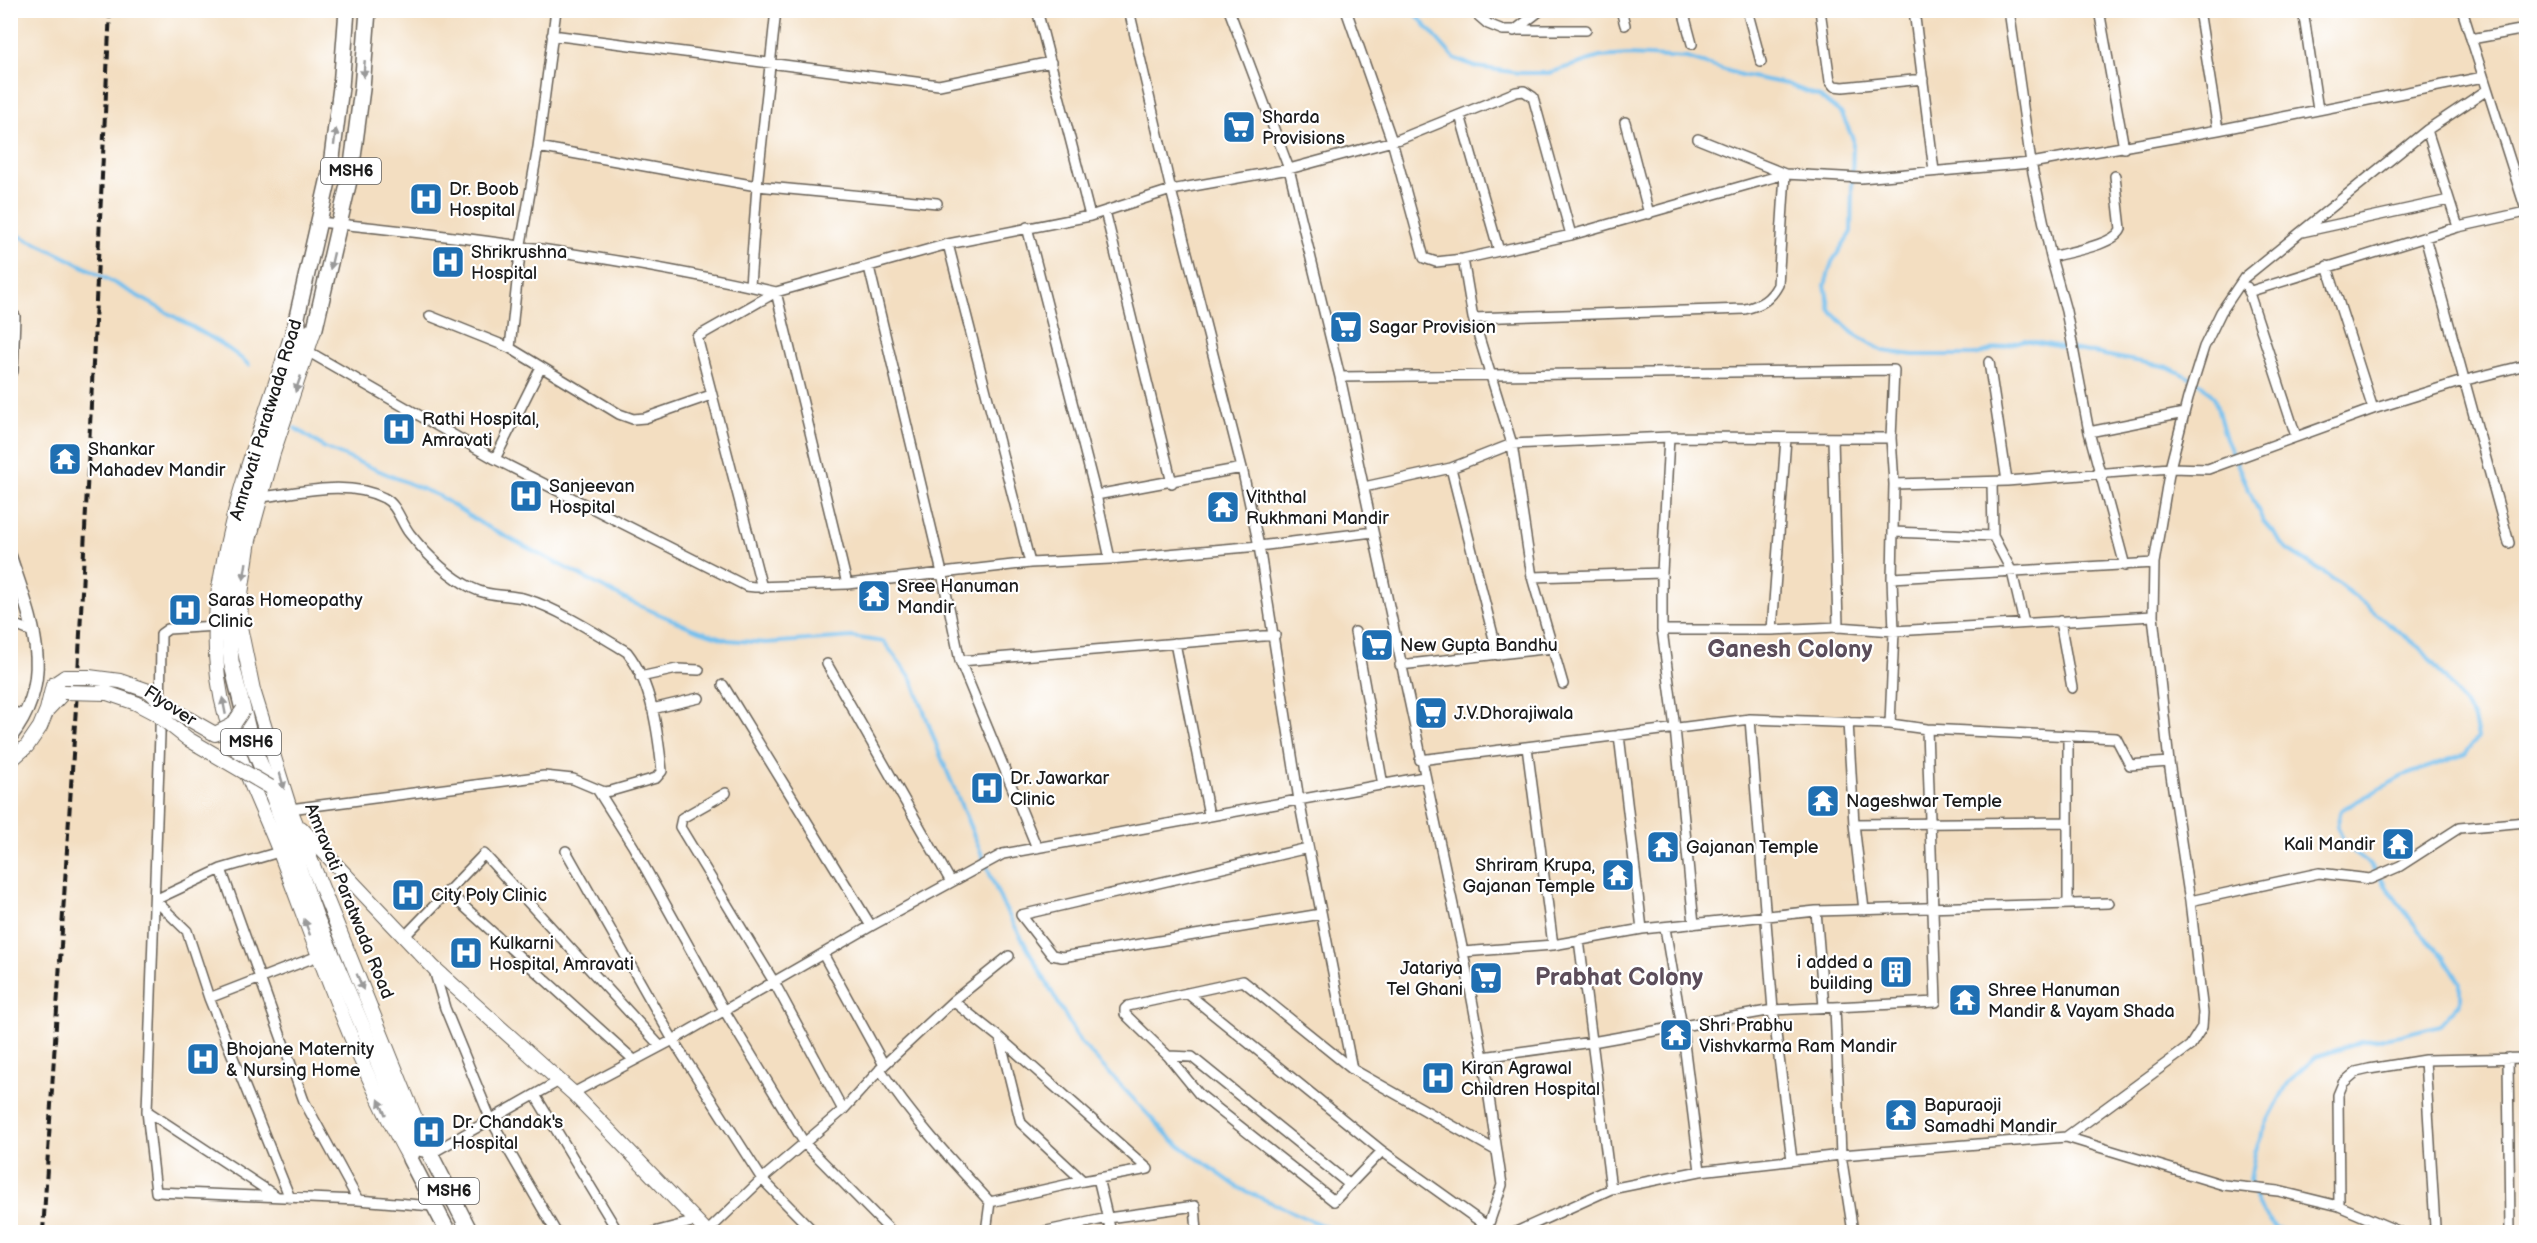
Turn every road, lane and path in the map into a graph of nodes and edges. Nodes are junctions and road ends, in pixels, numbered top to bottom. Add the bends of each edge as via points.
1 (12, 10) edge
2 (347, 10) edge
3 (368, 10) edge
4 (556, 10) edge
5 (776, 10) edge
6 (1037, 10) edge
7 (1129, 10) edge
8 (1229, 10) edge
9 (1346, 10) edge
10 (1472, 10) edge
11 (1541, 10) edge
12 (1622, 10) edge
13 (1683, 10) edge
14 (1747, 10) edge
15 (1820, 10) edge
16 (1914, 10) edge
17 (2009, 10) edge
18 (2099, 10) edge
19 (2199, 10) edge
20 (2462, 10) edge
21 (2304, 11) edge
22 (1625, 25) dead end
23 (2526, 28) edge
24 (1586, 30) dead end
25 (1514, 31) junction
26 (552, 35) junction
27 (2471, 39) junction
28 (1692, 44) dead end
29 (11, 45) edge
30 (1051, 62) junction
31 (1761, 62) dead end
32 (769, 63) junction
33 (2483, 77) junction
34 (1923, 80) junction
35 (2487, 90) junction
36 (2318, 110) junction
37 (1460, 115) junction
38 (1625, 122) dead end
39 (2218, 130) junction
40 (2427, 130) junction
41 (1698, 139) dead end
42 (1392, 141) junction
43 (537, 147) junction
44 (2124, 148) junction
45 (2031, 163) junction
46 (1289, 169) junction
47 (1934, 171) junction
48 (1785, 174) junction
49 (2115, 176) dead end
50 (756, 186) junction
51 (1171, 190) junction
52 (2449, 200) junction
53 (938, 203) dead end
54 (1105, 211) junction
55 (2526, 211) edge
56 (1649, 214) junction
57 (1090, 216) junction
58 (319, 222) junction
59 (340, 224) junction
60 (1027, 227) junction
61 (2458, 227) junction
62 (2298, 233) junction
63 (1571, 235) junction
64 (2425, 237) junction
65 (521, 244) junction
66 (948, 244) junction
67 (1499, 251) junction
68 (2051, 257) junction
69 (1463, 259) junction
70 (2328, 266) junction
71 (869, 267) junction
72 (2244, 278) junction
73 (750, 286) junction
74 (776, 292) junction
75 (2248, 292) junction
76 (10, 311) edge
77 (430, 316) dead end
78 (297, 317) junction
79 (1473, 318) junction
80 (302, 348) junction
81 (510, 348) junction
82 (1989, 362) dead end
83 (2526, 365) edge
84 (541, 367) junction
85 (13, 371) dead end
86 (1491, 374) junction
87 (1340, 377) junction
88 (2466, 380) junction
89 (711, 395) junction
90 (2373, 409) junction
91 (2184, 413) junction
92 (2089, 432) junction
93 (2296, 436) junction
94 (1669, 437) junction
95 (1786, 438) junction
96 (1833, 438) junction
97 (1892, 438) junction
98 (1512, 444) junction
99 (495, 459) junction
100 (1242, 468) junction
101 (1451, 468) junction
102 (2170, 468) junction
103 (2101, 475) junction
104 (2007, 481) junction
105 (1992, 482) junction
106 (1172, 483) junction
107 (1894, 484) junction
108 (1364, 487) junction
109 (1096, 495) junction
110 (261, 497) junction
111 (1373, 532) junction
112 (1893, 532) junction
113 (1994, 536) junction
114 (2509, 543) dead end
115 (1259, 546) junction
116 (10, 556) edge
117 (1110, 559) junction
118 (2154, 563) junction
119 (1030, 564) junction
120 (2125, 566) junction
121 (2012, 572) junction
122 (942, 573) junction
123 (1662, 573) junction
124 (1532, 577) junction
125 (1892, 578) junction
126 (847, 584) junction
127 (762, 588) junction
128 (2153, 616) junction
129 (2060, 621) junction
130 (10, 623) edge
131 (2025, 623) junction
132 (216, 626) junction
133 (1838, 627) junction
134 (1662, 630) junction
135 (1772, 630) junction
136 (1894, 631) junction
137 (1355, 632) dead end
138 (35, 633) junction
139 (1275, 635) junction
140 (1174, 643) junction
141 (1552, 648) junction
142 (1498, 655) junction
143 (960, 661) junction
144 (827, 664) dead end
145 (1400, 665) junction
146 (699, 670) dead end
147 (640, 677) junction
148 (1563, 684) dead end
149 (723, 685) dead end
150 (2072, 688) dead end
151 (699, 698) dead end
152 (652, 709) junction
153 (47, 710) junction
154 (243, 710) junction
155 (10, 712) edge
156 (26, 714) junction
157 (1750, 719) junction
158 (1848, 722) junction
159 (1890, 724) junction
160 (1675, 728) junction
161 (1927, 729) junction
162 (1619, 735) junction
163 (2068, 736) junction
164 (10, 738) edge
165 (1527, 747) junction
166 (1420, 760) junction
167 (10, 761) edge
168 (2169, 762) junction
169 (1424, 777) junction
170 (1383, 785) junction
171 (270, 787) junction
172 (597, 789) junction
173 (726, 793) dead end
174 (1299, 800) junction
175 (1209, 815) junction
176 (293, 816) junction
177 (2068, 822) junction
178 (2526, 822) edge
179 (1854, 824) junction
180 (1931, 824) junction
181 (1036, 848) junction
182 (1308, 848) junction
183 (566, 851) dead end
184 (279, 852) junction
185 (221, 869) junction
186 (951, 882) junction
187 (447, 891) junction
188 (155, 900) junction
189 (2190, 901) junction
190 (2109, 903) dead end
191 (2068, 904) junction
192 (1932, 907) junction
193 (1864, 910) junction
194 (1816, 911) junction
195 (1321, 914) junction
196 (1764, 916) junction
197 (1694, 924) junction
198 (871, 926) junction
199 (1665, 928) junction
200 (1642, 930) junction
201 (404, 937) junction
202 (1578, 940) junction
203 (1553, 945) junction
204 (1463, 952) junction
205 (823, 954) junction
206 (318, 956) junction
207 (1009, 956) dead end
208 (434, 968) junction
209 (260, 979) junction
210 (774, 982) junction
211 (1187, 993) junction
212 (210, 998) junction
213 (953, 1001) junction
214 (1824, 1007) junction
215 (724, 1010) junction
216 (1773, 1010) junction
217 (1682, 1027) junction
218 (1000, 1038) junction
219 (673, 1040) junction
220 (1592, 1042) junction
221 (660, 1046) junction
222 (1168, 1056) junction
223 (1484, 1057) junction
224 (2508, 1058) junction
225 (2526, 1058) edge
226 (634, 1060) junction
227 (2425, 1060) junction
228 (882, 1067) junction
229 (1352, 1069) junction
230 (559, 1081) junction
231 (573, 1093) junction
232 (535, 1095) junction
233 (843, 1110) junction
234 (147, 1111) junction
235 (491, 1120) junction
236 (2066, 1137) junction
237 (805, 1144) junction
238 (1382, 1151) junction
239 (1497, 1151) junction
240 (421, 1152) junction
241 (1841, 1155) junction
242 (1792, 1160) junction
243 (1700, 1171) junction
244 (1098, 1178) junction
245 (762, 1179) junction
246 (1083, 1181) junction
247 (1350, 1185) junction
248 (1611, 1189) junction
249 (278, 1197) junction
250 (290, 1198) junction
251 (358, 1200) junction
252 (990, 1202) junction
253 (433, 1206) junction
254 (2339, 1206) junction
255 (1108, 1218) junction
256 (696, 1221) junction
257 (1487, 1230) edge
258 (707, 1232) edge
259 (448, 1233) edge
260 (470, 1233) edge
261 (556, 1233) edge
262 (618, 1233) edge
263 (654, 1233) edge
264 (814, 1233) edge
265 (892, 1233) edge
266 (986, 1233) edge
267 (1042, 1233) edge
268 (1111, 1233) edge
269 (1197, 1233) edge
270 (1516, 1233) edge
271 (1852, 1233) edge
272 (2400, 1233) edge
273 (2430, 1233) edge
274 (2510, 1233) edge

1 - 29 street
58 -> 2 main road, MSH6 via 330,173
3 -> 59 main road, Amravati Paratwada Road / MSH6 via 362,89
4 - 26 street
5 - 32 street
6 - 30 street
7 - 51 street
8 - 46 street
9 - 42 street
10 - 25 street via 1496,28
11 - 25 street
12 - 22 street
13 - 28 street
14 - 31 street
15 - 34 street via 1830,81 1834,86
16 - 34 street
17 - 45 street
18 - 44 street
19 - 39 street
20 - 27 street
21 - 36 street
23 - 27 street
24 - 25 street
26 - 32 street
26 - 43 street
27 - 33 street
30 - 32 street via 939,85
30 - 57 street
32 - 50 street
33 - 35 street
33 - 36 street
34 - 47 street
35 - 40 street
35 - 55 street
36 - 39 street
37 - 42 street
37 - 63 street via 1516,92 1529,93
37 - 67 street
38 - 56 street
39 - 44 street
40 - 52 street
40 - 62 street
41 - 48 street
42 - 46 street
42 - 69 street via 1424,258 1436,262
43 - 50 street
43 - 65 street
44 - 45 street
45 - 47 street
45 - 68 street
46 - 51 street
46 - 87 street
47 - 48 street via 1861,178
48 - 56 street
48 - 79 street via 1778,285 1760,305 1745,309
49 - 68 street via 2119,235
50 - 53 street
50 - 73 street
51 - 54 street
51 - 100 street
52 - 61 street
52 - 62 street
54 - 57 street
54 - 106 street
55 - 61 street
56 - 63 street
57 - 60 street
58 - 59 street
58 - 78 main road, MSH6
59 - 65 street
59 -> 80 main road, Amravati Paratwada Road / MSH6 via 315,328
60 - 66 street
60 - 109 street
61 - 64 street
62 - 72 street
63 - 67 street
64 - 70 street
64 - 88 street
65 - 73 street
65 - 81 street
66 - 71 street
66 - 119 street
67 - 69 street
68 - 92 street via 2066,311
69 - 79 street
70 - 75 street
70 - 90 street
71 - 74 street
71 - 122 street
72 - 75 street
72 - 91 street via 2204,347
73 - 74 street
74 - 89 street via 697,337
74 - 126 street
75 - 93 street
76 - 85 street via 15,316
77 - 81 street
78 - 80 main road, MSH6
78 - 132 main road, MSH6 via 229,535
79 - 86 street
80 - 99 street
80 -> 110 main road, Amravati Paratwada Road / MSH6
80 - 154 main road, Amravati Paratwada Road / MSH6 via 257,464 232,567 228,619 231,661
81 - 84 street
82 - 104 street
83 - 88 street
84 - 89 street via 633,419
84 - 99 street
86 - 87 street
86 - 97 street via 1894,370
86 - 98 street
87 - 108 street
88 - 90 street
88 - 114 street
89 - 127 street
90 - 93 street
91 - 92 street
91 - 102 street
92 - 103 street
93 - 102 street via 2208,469
94 - 95 street
94 - 98 street
94 - 123 street
95 - 96 street
95 - 135 street
96 - 97 street
96 - 133 street
97 - 107 street
98 - 101 street
98 - 124 street
99 - 127 street via 746,586
100 - 106 street
100 - 115 street
101 - 108 street
101 - 142 street
102 - 103 street
102 - 118 street
103 - 104 street
103 - 120 street
104 - 105 street
105 - 107 street
105 - 113 street
106 - 109 street
107 - 112 street
108 - 111 street
109 - 117 street
110 - 147 street via 336,489 386,498 409,533 437,564 461,582 484,593 526,599 577,624 627,652
110 -> 176 main road, Amravati Paratwada Road / MSH6 via 249,540 240,627 253,690
111 - 115 street
111 - 145 street
112 - 113 street
112 - 125 street
113 - 121 street
115 - 117 street
115 - 139 street
116 - 138 street
117 - 119 street
118 - 120 street
118 - 128 street
119 - 122 street
120 - 121 street
121 - 125 street
121 - 131 street
122 - 126 street
122 - 143 street
123 - 124 street
123 - 134 street
124 - 141 street
125 - 136 street
126 - 127 street
128 - 129 street
128 - 168 street
129 - 131 street
129 - 150 street
130 - 138 street
131 - 136 street
184 -> 132 main road, MSH6 via 225,714
132 - 188 street via 168,629 161,634
133 - 135 street
133 - 136 street
134 - 135 street
134 - 160 street
136 - 159 street
137 - 170 street
138 - 156 street via 36,676 33,700
139 - 140 street
139 - 174 street
140 - 143 street
140 - 175 street
141 - 142 street
141 - 148 street
142 - 145 street
143 - 181 street
144 - 186 street
145 - 166 street
146 - 147 street via 677,669
147 - 152 street
149 - 198 street
151 - 152 street
152 - 172 street via 658,730 660,775 611,791
153 - 154 main road, Flyover, bridge via 53,685 65,677 120,681 149,692 215,734 233,725
153 - 167 main road, Flyover via 27,746
153 - 171 main road, Flyover, bridge via 64,692 106,693 136,703
154 - 171 main road, Amravati Paratwada Road / MSH6 via 251,742
155 - 156 street
156 - 164 street
157 - 158 street
157 - 160 street
157 - 196 street
158 - 159 street
158 - 179 street
159 - 161 street
160 - 162 street
160 - 197 street
161 - 163 street
161 - 180 street
162 - 165 street
162 - 200 street
163 - 168 street via 2116,738 2130,765
163 - 177 street
165 - 166 street
165 - 203 street
166 - 169 street
168 - 189 street
169 - 170 street
169 - 204 street
170 - 174 street
171 - 240 main road, Amravati Paratwada Road / MSH6 via 315,917
172 - 176 street via 573,779 544,776
172 - 215 street
173 - 210 street via 682,818 680,827
174 - 175 street
174 - 182 street
175 - 181 street
176 - 201 main road
176 -> 240 main road, Amravati Paratwada Road / MSH6
177 - 180 street
177 - 191 street
178 - 189 street via 2459,828 2400,866 2370,879 2319,873
179 - 180 street
179 - 193 street
180 - 192 street
181 - 186 street via 1003,854
182 - 195 street
182 - 195 street via 1021,915 1052,955 1062,957
183 - 219 street
184 - 185 street
206 -> 184 main road, MSH6
185 - 188 street
185 - 209 street
186 - 198 street
187 - 201 street
187 - 221 street via 486,855
187 - 226 street
188 - 212 street via 187,931
188 - 234 street
189 - 236 street via 2203,1013 2198,1036 2190,1046
190 - 191 street
191 - 192 street
192 - 193 street
192 - 214 street via 1936,1002
193 - 194 street
194 - 196 street
194 - 214 street
195 - 229 street
196 - 197 street
196 - 216 street
197 - 199 street
198 - 205 street
199 - 200 street
199 - 217 street
200 - 202 street
201 - 208 main road
202 - 203 street
202 - 220 street
203 - 204 street
204 - 223 street
205 - 210 street
205 - 228 street
206 - 209 street
240 -> 206 main road, MSH6 via 386,1115
207 - 213 street
208 - 230 main road
208 - 235 street via 445,1008
209 - 212 street
209 - 251 street via 304,1101
210 - 215 street
210 - 233 street
211 - 222 street via 1125,1009 1125,1014
211 - 229 street via 1243,981
211 - 238 street
212 - 250 street
213 - 218 street
213 - 228 street
214 - 216 street
214 - 241 street via 1835,1007
215 - 219 street
215 - 237 street
216 - 217 street
216 - 242 street
217 - 220 street
217 - 243 street
218 - 244 street via 1148,1169
218 - 246 street via 1021,1123
219 - 221 street
219 - 245 street
220 - 223 street
220 - 248 street
221 - 226 street
222 - 247 street via 1192,1057
222 - 247 street via 1199,1094 1335,1201
223 - 239 street
224 - 225 street
224 - 227 street
224 - 274 street
226 - 231 street
227 - 254 street via 2356,1072 2343,1083 2338,1095
227 - 273 street via 2435,1227
228 - 233 street
228 - 252 street via 899,1098
229 - 239 street
230 - 231 main road
230 - 232 street
231 - 256 main road
232 - 235 street
232 - 262 street
233 - 237 street
234 - 249 street
234 - 249 street via 156,1192
235 - 240 street
235 - 261 street
236 - 241 street
236 - 254 street via 2224,1185 2278,1191
237 - 245 street
237 - 265 street
238 - 247 street
238 - 257 street
239 - 257 street via 1502,1185
240 - 253 main road, Amravati Paratwada Road / MSH6
240 - 260 main road, Amravati Paratwada Road / MSH6
241 - 242 street
241 - 271 street
242 - 243 street
243 - 248 street
244 - 246 street
244 - 255 street
245 - 258 street
245 - 264 street
246 - 252 street
248 - 270 street
249 - 250 street
250 - 251 street
251 - 253 street
252 - 266 street
253 - 259 main road, Amravati Paratwada Road / MSH6
254 - 272 street
255 - 267 street
255 - 268 street
255 - 269 street via 1195,1206
256 - 258 main road
256 - 263 street

